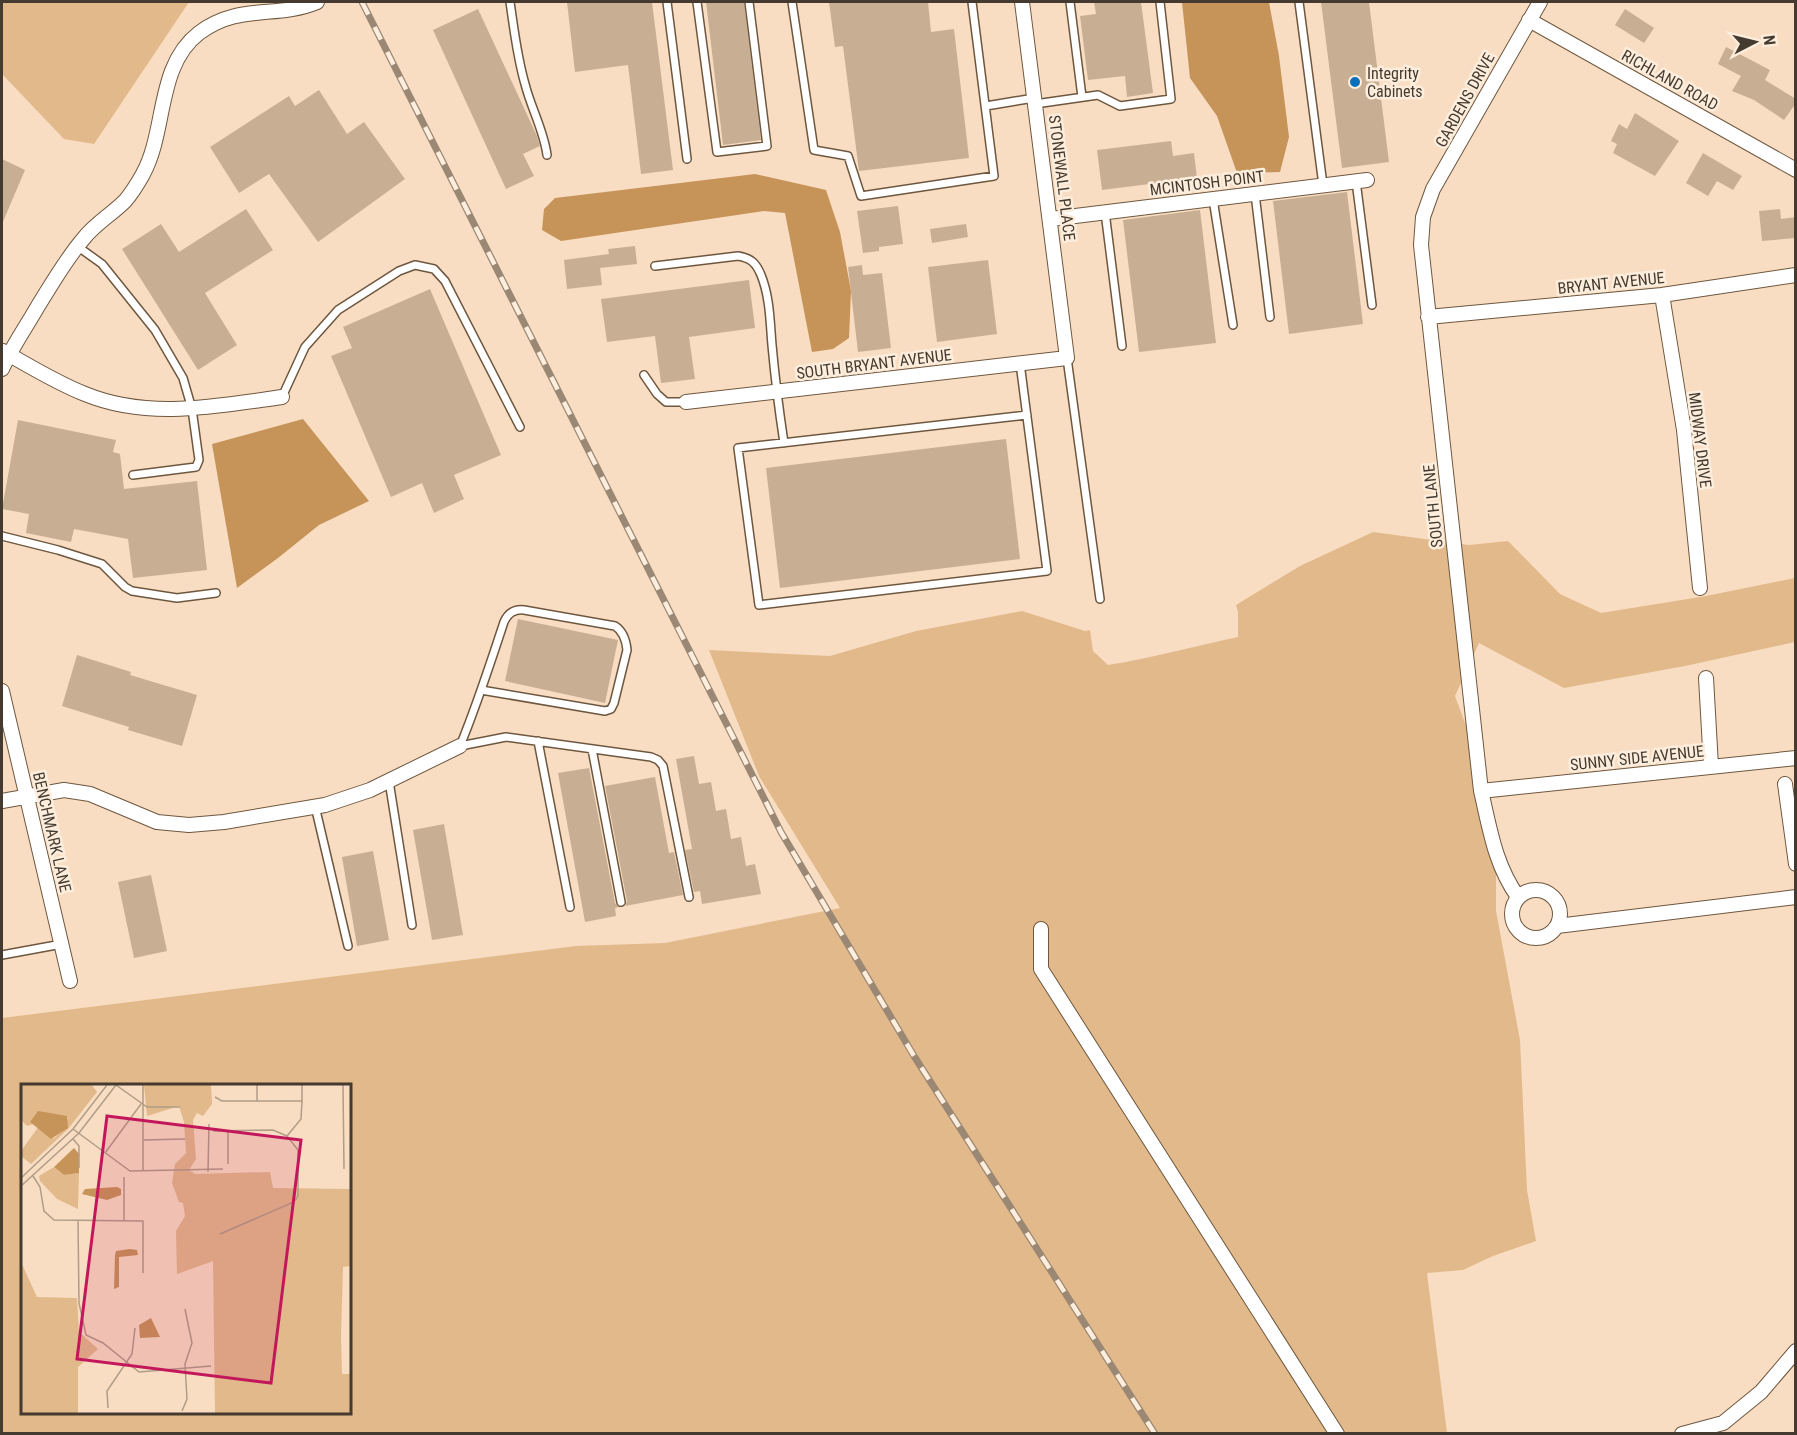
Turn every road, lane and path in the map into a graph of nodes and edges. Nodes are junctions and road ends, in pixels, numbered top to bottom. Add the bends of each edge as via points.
1 (317, 2) edge
2 (510, 2) edge
3 (667, 2) edge
4 (698, 2) edge
5 (749, 2) edge
6 (792, 2) edge
7 (972, 2) edge
8 (1022, 2) edge
9 (1070, 2) edge
10 (1160, 2) edge
11 (1299, 2) edge
12 (1540, 2) edge
13 (1529, 20) junction
14 (1082, 97) junction
15 (1035, 101) junction
16 (986, 106) junction
17 (547, 155) dead end
18 (687, 159) dead end
19 (1796, 170) edge
20 (1361, 180) joint
21 (1323, 185) junction
22 (1255, 194) junction
23 (1213, 199) junction
24 (1105, 212) junction
25 (1423, 217) joint
26 (1051, 219) junction
27 (77, 246) junction
28 (655, 266) dead end
29 (1796, 275) edge
30 (1662, 296) junction
31 (1372, 304) dead end
32 (1270, 317) dead end
33 (1428, 317) junction
34 (1233, 325) dead end
35 (1122, 346) dead end
36 (5, 352) edge
37 (1067, 358) junction
38 (1020, 363) junction
39 (2, 369) edge
40 (644, 375) dead end
41 (776, 391) junction
42 (282, 397) joint
43 (686, 402) joint
44 (192, 409) junction
45 (1027, 415) junction
46 (520, 428) dead end
47 (784, 443) junction
48 (132, 475) dead end
49 (2, 536) edge
50 (1700, 588) dead end
51 (216, 593) dead end
52 (1100, 599) dead end
53 (1706, 678) dead end
54 (481, 690) junction
55 (2, 691) edge
56 (538, 741) junction
57 (460, 746) junction
58 (592, 749) junction
59 (1796, 758) edge
60 (1711, 766) junction
61 (389, 781) junction
62 (1785, 784) dead end
63 (1481, 791) junction
64 (27, 795) junction
65 (2, 801) edge
66 (315, 806) junction
67 (1796, 864) edge
68 (689, 897) dead end
69 (1518, 897) junction
70 (1796, 897) edge
71 (621, 902) dead end
72 (570, 907) dead end
73 (412, 925) dead end
74 (1557, 926) junction
75 (1041, 929) dead end
76 (62, 944) junction
77 (348, 946) dead end
78 (2, 955) edge
79 (70, 981) dead end
80 (1796, 1351) edge
81 (1337, 1434) edge
82 (1682, 1434) edge

1 - 27 street via 237,14 200,32 186,45 171,70 154,150 142,175 126,200
2 - 17 lane via 524,83
3 - 18 lane
4 - 5 lane via 717,152 767,146
6 - 16 lane via 814,150 848,156 861,196 994,176
7 - 16 lane
8 - 15 street, STONEWALL PLACE
9 - 14 lane
10 - 14 lane via 1171,99 1120,106 1098,95
11 - 21 lane
12 - 13 street, GARDENS DRIVE
13 - 19 street, RICHLAND ROAD
13 - 25 street, GARDENS DRIVE via 1433,189
14 - 15 lane
15 - 16 lane
15 - 26 street, STONEWALL PLACE
20 - 21 street, MCINTOSH POINT
20 - 31 lane
21 - 22 street, MCINTOSH POINT
22 - 23 street, MCINTOSH POINT
22 - 32 lane
23 - 24 street, MCINTOSH POINT
23 - 34 lane
24 - 26 street, MCINTOSH POINT
24 - 35 lane
25 - 33 street, SOUTH LANE via 1421,245
26 - 37 street, STONEWALL PLACE
27 - 36 street
27 - 44 lane via 102,264 155,330 183,378
28 - 41 lane via 738,256 754,262 766,290
29 - 30 street, BRYANT AVENUE
30 - 33 street, BRYANT AVENUE
30 - 50 street, MIDWAY DRIVE via 1684,430
33 - 63 street, SOUTH LANE
36 - 39 street
36 - 44 street via 86,395 147,408
37 - 38 street, SOUTH BRYANT AVENUE
37 - 52 lane
38 - 41 street, SOUTH BRYANT AVENUE
38 - 45 lane
40 - 43 lane via 666,402
41 - 43 street, SOUTH BRYANT AVENUE
41 - 47 lane
42 - 44 street
42 - 46 lane via 305,347 338,310 415,265 434,269 445,280
44 - 48 lane via 199,460 196,466
45 - 47 lane
45 - 47 lane via 1047,572 759,605 738,448
49 - 51 lane via 102,564 132,591 177,598
53 - 60 street
54 - 54 lane via 504,622 517,610 615,626 626,642 614,703 605,711
54 - 57 lane
55 - 64 street, BENCHMARK LANE
56 - 57 lane via 507,737
56 - 58 lane
56 - 72 lane
57 - 61 street
58 - 68 lane via 651,757 663,766
58 - 71 lane
59 - 60 street, SUNNY SIDE AVENUE
60 - 63 street, SUNNY SIDE AVENUE
61 - 66 street
61 - 73 lane
62 - 67 street
63 - 69 street, SOUTH LANE via 1494,849 1506,880
64 - 65 street
64 - 66 street via 64,790 90,794 157,822 189,825
64 - 76 street, BENCHMARK LANE
66 - 77 lane
69 - 74 street via 1532,890 1547,892 1560,911
69 - 74 street via 1513,904 1513,921 1522,934 1538,938
70 - 74 street
75 - 81 street via 1041,969
76 - 78 lane
76 - 79 street, BENCHMARK LANE
80 - 82 street via 1761,1392 1723,1423

